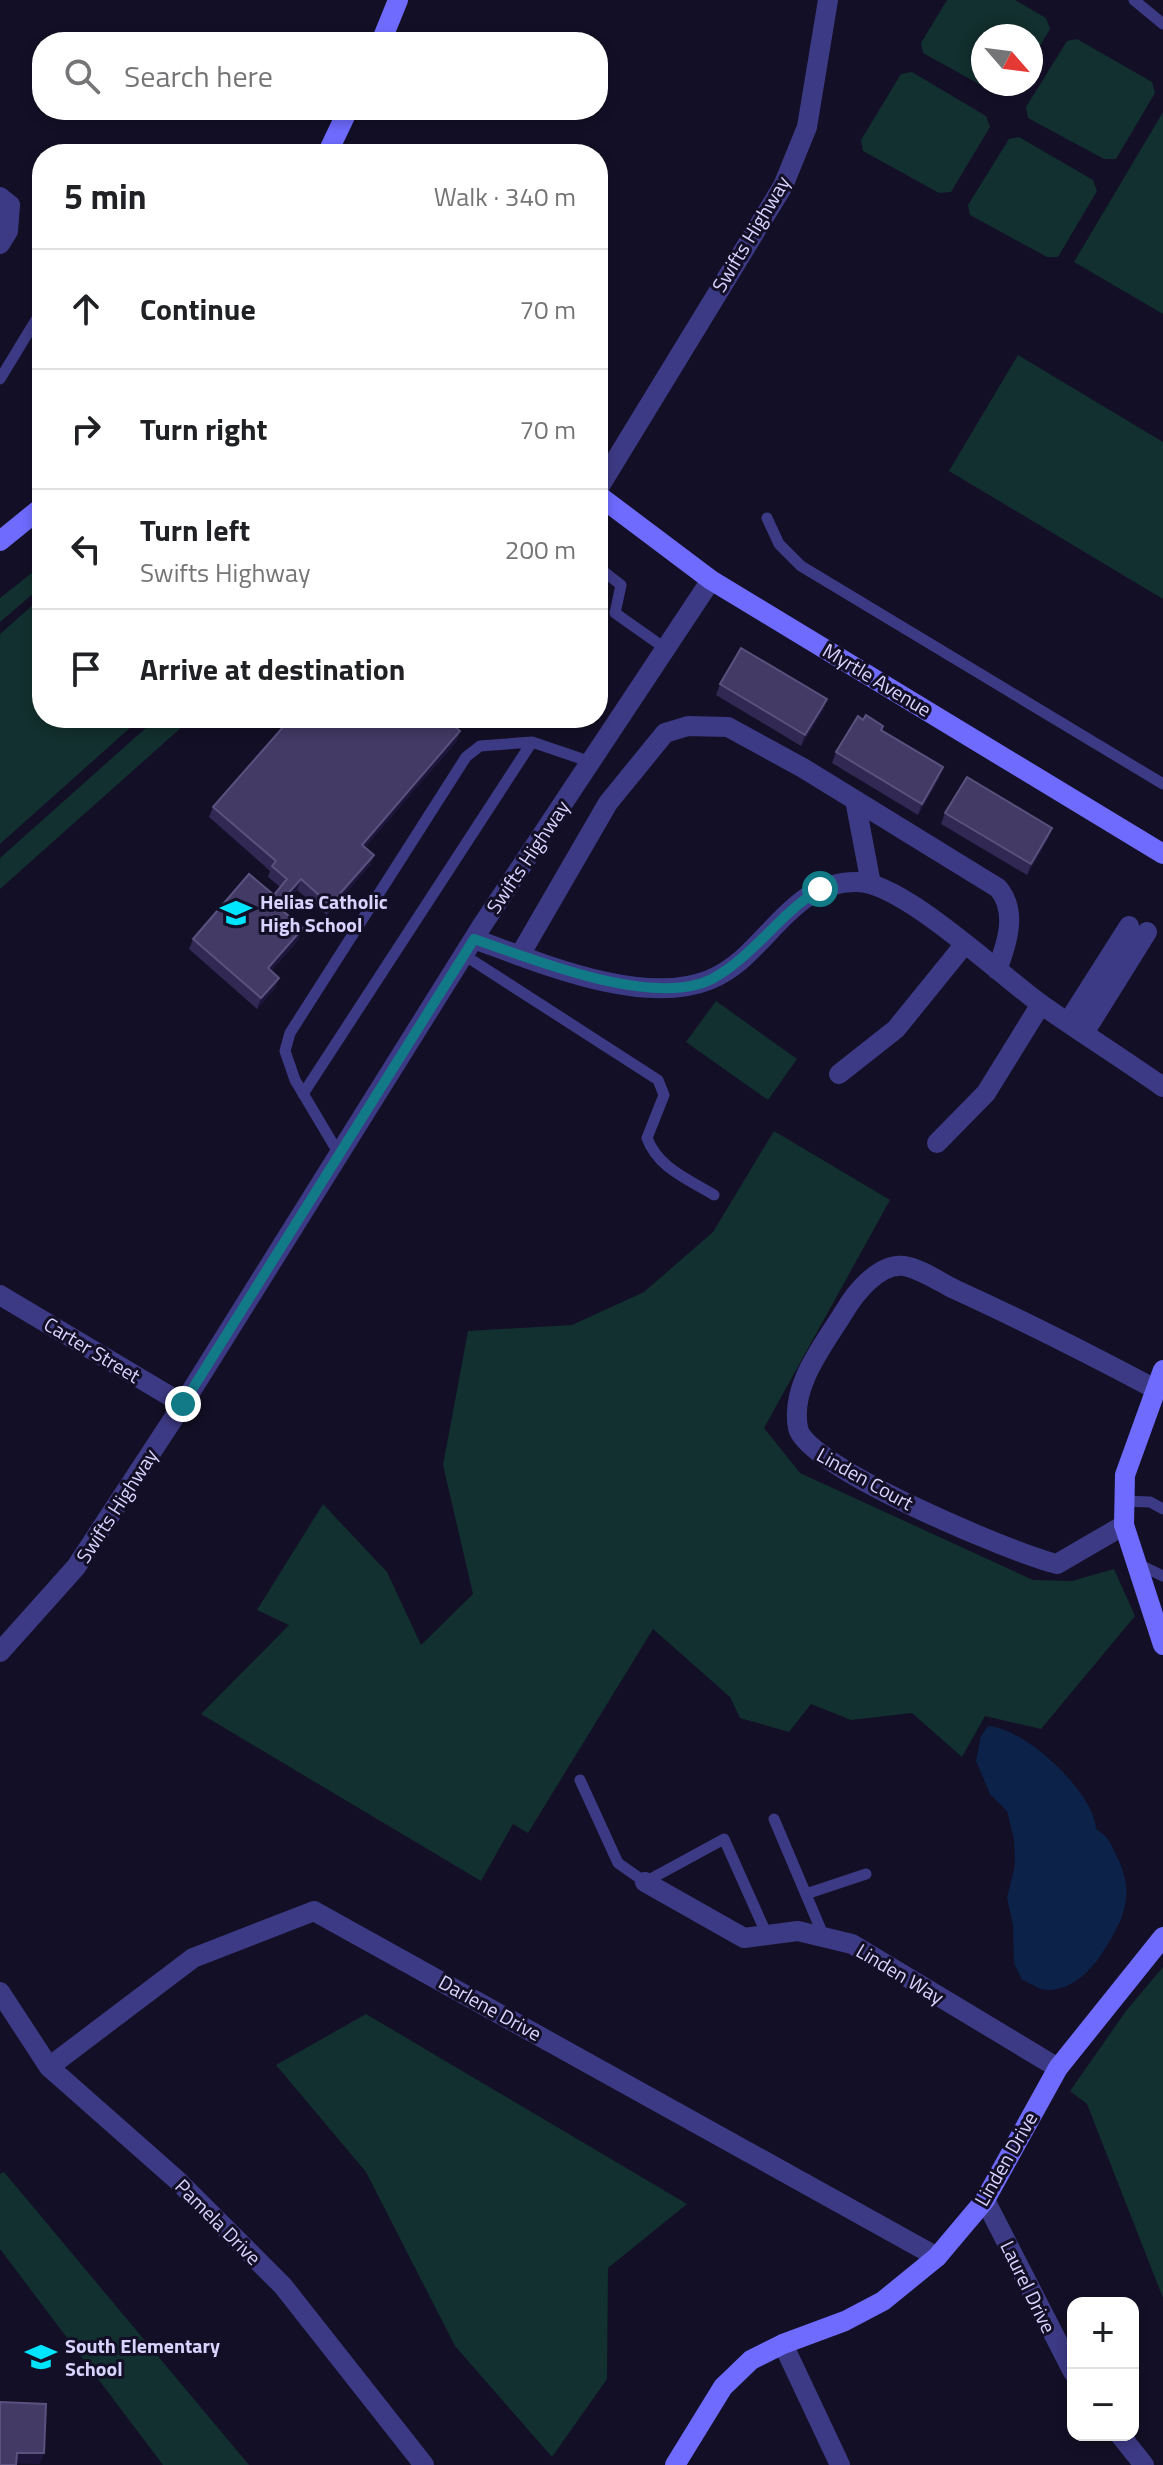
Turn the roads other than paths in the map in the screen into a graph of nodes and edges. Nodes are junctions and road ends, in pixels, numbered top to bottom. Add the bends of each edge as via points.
1 (398, 0) edge
2 (828, 0) edge
3 (1134, 0) edge
4 (1163, 24) edge
5 (385, 32) edge
6 (343, 120) edge
7 (332, 144) edge
8 (0, 197) edge
9 (0, 244) edge
10 (32, 326) edge
11 (0, 379) edge
12 (608, 473) edge
13 (608, 503) edge
14 (32, 515) edge
15 (767, 518) dead end
16 (0, 541) edge
17 (608, 575) edge
18 (711, 580) junction
19 (666, 649) junction
20 (532, 742) junction
21 (591, 762) junction
22 (1163, 784) edge
23 (855, 800) junction
24 (1163, 854) edge
25 (871, 884) junction
26 (1138, 929) dead end
27 (964, 945) junction
28 (469, 947) junction
29 (520, 955) junction
30 (997, 970) junction
31 (1041, 1004) junction
32 (1076, 1027) junction
33 (839, 1074) dead end
34 (1163, 1087) edge
35 (303, 1094) junction
36 (937, 1143) dead end
37 (339, 1154) junction
38 (714, 1195) dead end
39 (0, 1295) edge
40 (1163, 1370) edge
41 (1155, 1389) junction
42 (183, 1404) junction
43 (1124, 1501) junction
44 (1163, 1509) edge
45 (1124, 1525) junction
46 (1136, 1563) junction
47 (1163, 1576) edge
48 (1163, 1645) edge
49 (0, 1652) edge
50 (580, 1780) dead end
51 (774, 1819) dead end
52 (866, 1874) dead end
53 (645, 1882) junction
54 (806, 1894) junction
55 (767, 1935) junction
56 (824, 1937) junction
57 (1163, 1937) edge
58 (0, 1992) edge
59 (49, 2067) junction
60 (1058, 2068) junction
61 (985, 2200) junction
62 (937, 2257) junction
63 (783, 2344) junction
64 (1071, 2369) edge
65 (1125, 2441) edge
66 (424, 2465) edge
67 (675, 2465) edge
68 (840, 2465) edge
69 (1144, 2465) edge

1 - 5 street
2 - 12 street, Swifts Highway via 807,127 783,186
3 - 4 lane
6 - 7 street
8 - 9 street via 10,205 8,231
10 - 11 lane
13 - 18 street, Myrtle Avenue
14 - 16 street
15 - 22 lane via 779,544 801,566
17 - 19 lane via 621,585 615,613
18 - 19 street, Swifts Highway
18 - 24 street, Myrtle Avenue
19 - 21 street, Swifts Highway
20 - 21 lane
20 - 35 lane
20 - 35 lane via 480,746 466,757 290,1033 285,1051
21 - 28 street, Swifts Highway
23 - 25 street
23 - 29 street via 728,727 688,726 665,733 608,803
23 - 30 street via 1008,898 1005,948
25 - 27 street via 904,899
25 - 29 street via 820,889 792,906 743,957 710,980 671,988 629,985
26 - 32 street
27 - 30 street
27 - 33 street via 896,1029
28 - 29 street
28 - 37 street, Swifts Highway
28 - 38 lane via 658,1080 664,1095 647,1138 653,1153
30 - 31 street
31 - 32 street
31 - 36 street via 986,1093
32 - 34 street
35 - 37 lane
37 - 42 street, Swifts Highway
39 - 42 street, Carter Street
40 - 41 street
41 - 43 street via 1125,1475
41 - 45 street, Linden Court via 904,1266 879,1272 850,1303 807,1373 795,1406 798,1432 812,1450 916,1508 1025,1557 1057,1564
42 - 49 street, Swifts Highway via 76,1567
43 - 44 lane via 1150,1502
43 - 45 street
45 - 46 street
46 - 47 lane
46 - 48 street
50 - 53 lane via 618,1863
51 - 54 lane
52 - 54 lane
53 - 55 street, Linden Way via 744,1938
53 - 55 lane via 724,1839
54 - 56 lane
55 - 56 street, Linden Way via 798,1931
56 - 60 street, Linden Way via 852,1944
57 - 60 street, Linden Drive
58 - 59 street, Pamela Drive
59 - 62 street, Darlene Drive via 193,1958 314,1911
59 - 66 street, Pamela Drive via 177,2180 283,2286
60 - 61 street, Linden Drive
61 - 62 street, Linden Drive
61 - 64 street, Laurel Drive
62 - 63 street, Linden Drive via 883,2301
63 - 67 street, Linden Drive via 751,2360 723,2387
63 - 68 street
65 - 69 street

